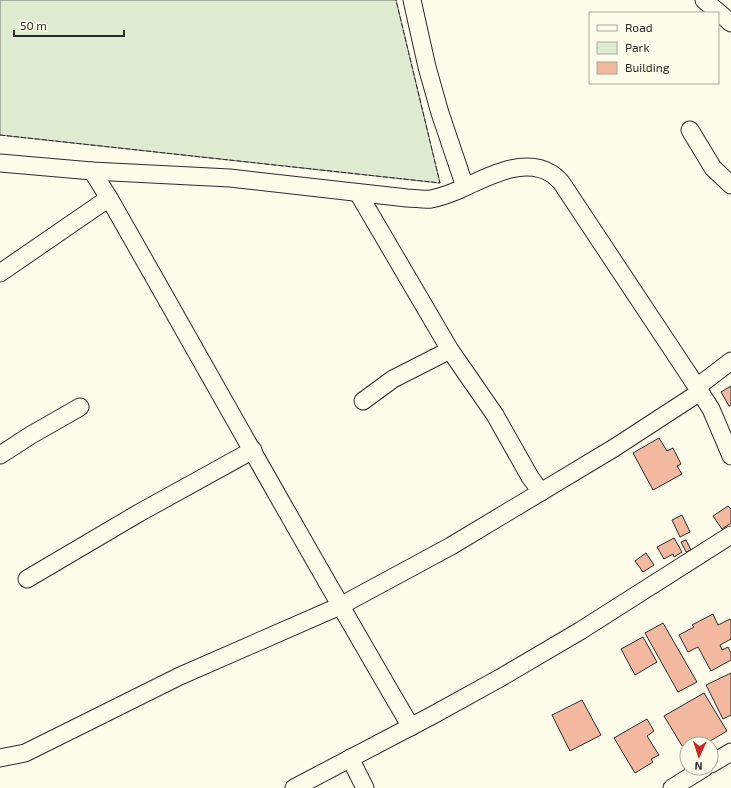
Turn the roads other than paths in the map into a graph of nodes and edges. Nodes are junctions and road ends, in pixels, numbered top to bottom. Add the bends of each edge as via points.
1 (412, 0) edge
2 (704, 0) edge
3 (718, 12) edge
4 (719, 13) edge
5 (731, 23) edge
6 (690, 130) dead end
7 (0, 163) edge
8 (92, 171) junction
9 (731, 185) edge
10 (465, 187) junction
11 (358, 193) junction
12 (109, 198) junction
13 (0, 273) edge
14 (450, 350) junction
15 (731, 361) edge
16 (698, 389) junction
17 (363, 401) dead end
18 (80, 407) dead end
19 (253, 450) junction
20 (0, 455) edge
21 (731, 456) edge
22 (541, 492) junction
23 (731, 535) edge
24 (27, 579) dead end
25 (340, 606) junction
26 (411, 727) junction
27 (731, 752) edge
28 (0, 758) edge
29 (350, 758) junction
30 (719, 759) edge
31 (691, 776) edge
32 (294, 788) edge
33 (365, 788) edge
34 (672, 788) edge

1 - 10 street via 433,87
2 - 3 street
4 - 5 street
6 - 9 street via 713,168
7 - 8 street
8 - 11 street via 230,178
8 - 12 street
10 - 11 street via 432,199
10 - 16 street via 496,173 516,168 531,167 552,174 561,182
11 - 14 street
12 - 13 street
12 - 19 street
14 - 17 street via 393,379
14 - 22 street via 495,415
15 - 16 street
16 - 21 street via 711,409
16 - 22 street via 614,448
18 - 20 street
19 - 24 street
19 - 25 street
22 - 25 street via 451,546
23 - 26 street via 580,631
25 - 26 street
25 - 28 street via 180,676 25,752
26 - 29 street
27 - 30 street
29 - 32 street
29 - 33 street
31 - 34 street

